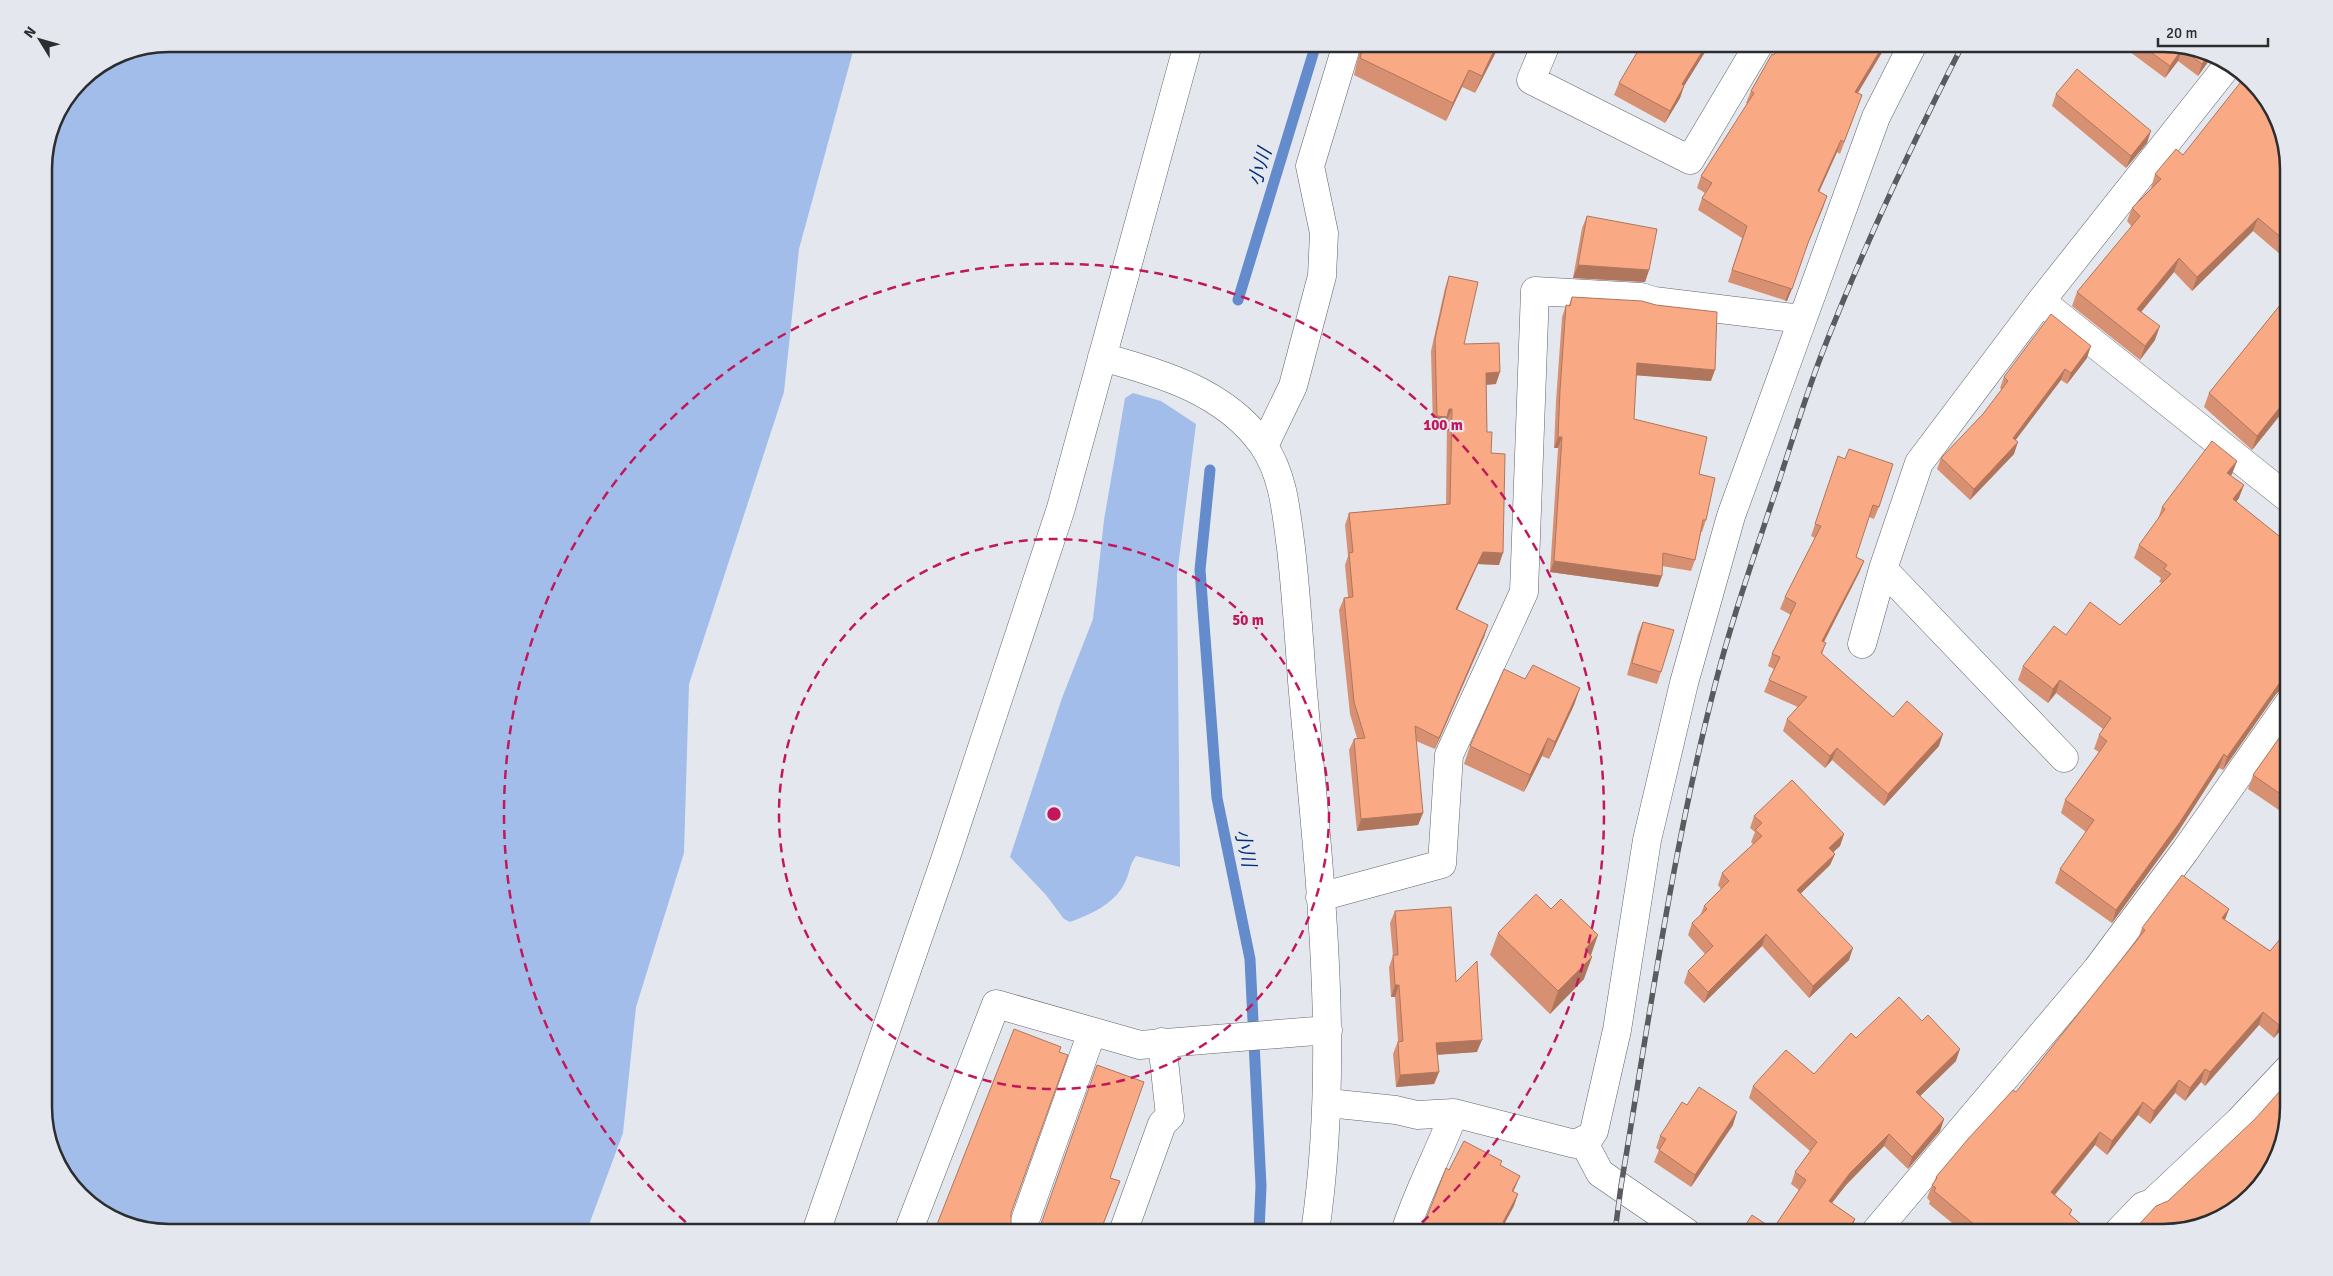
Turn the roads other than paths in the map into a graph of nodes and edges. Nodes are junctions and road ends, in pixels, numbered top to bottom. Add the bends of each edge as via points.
1 (1186, 52) edge
2 (1344, 52) edge
3 (1543, 52) edge
4 (1754, 52) edge
5 (1909, 52) edge
6 (2224, 70) edge
7 (2041, 301) junction
8 (1802, 319) junction
9 (1102, 357) junction
10 (1264, 446) junction
11 (2280, 492) edge
12 (1883, 569) junction
13 (1862, 644) dead end
14 (2280, 716) edge
15 (2064, 758) dead end
16 (1320, 897) junction
17 (1328, 1030) junction
18 (1092, 1032) junction
19 (1162, 1042) junction
20 (2280, 1078) edge
21 (1328, 1103) junction
22 (1454, 1113) junction
23 (1583, 1141) junction
24 (819, 1224) edge
25 (911, 1224) edge
26 (1024, 1224) edge
27 (1126, 1224) edge
28 (1316, 1224) edge
29 (1408, 1224) edge
30 (1674, 1224) edge
31 (1882, 1224) edge
32 (2126, 1224) edge

1 - 9 street
2 - 10 street via 1310,166 1324,233 1322,276 1292,386
3 - 4 street via 1531,80 1690,160
5 - 8 street via 1876,117
6 - 7 street
7 - 11 street
7 - 12 street via 1919,463
8 - 16 street via 1641,297 1535,291 1524,592 1449,755 1442,864
8 - 23 street via 1731,516 1684,683 1647,840 1615,1040 1594,1131
9 - 10 street via 1179,381 1204,393 1248,425
9 - 24 street via 1061,508 943,866
10 - 16 street via 1276,469 1285,504 1295,582
12 - 13 street
12 - 15 street
14 - 31 street via 2097,969
16 - 17 street
17 - 19 street
17 - 21 street
18 - 19 street via 1140,1045
18 - 25 street via 996,1004
18 - 26 street
19 - 27 street via 1170,1116 1162,1124
20 - 32 street via 2239,1121
21 - 22 street via 1417,1115
21 - 28 street
22 - 23 street via 1566,1143
22 - 29 street
23 - 30 street via 1600,1173

